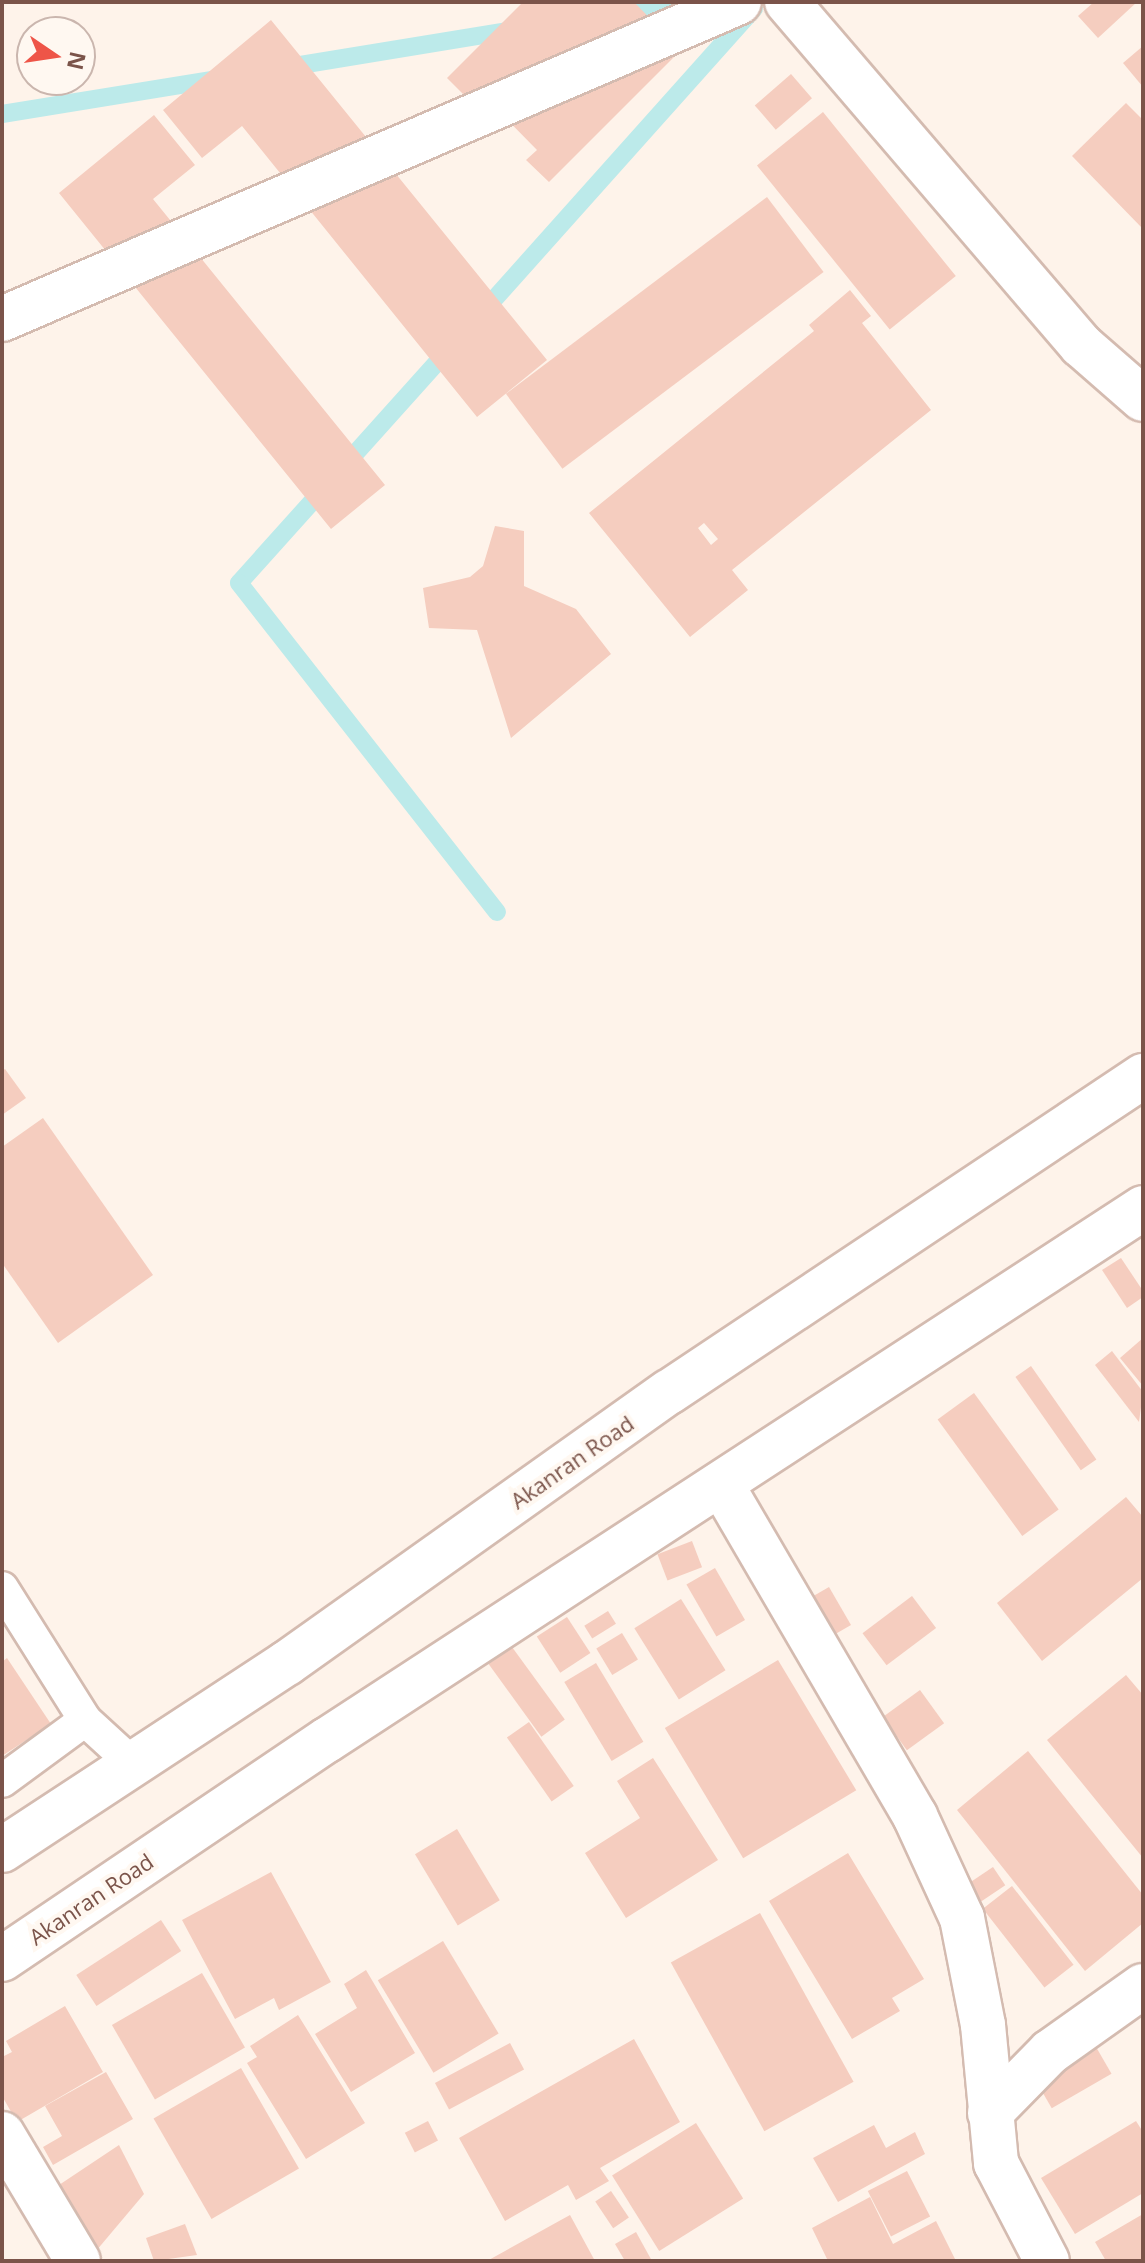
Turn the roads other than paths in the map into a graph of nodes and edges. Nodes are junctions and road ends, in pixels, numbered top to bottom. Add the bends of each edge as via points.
1 (739, 2) edge
2 (787, 2) edge
3 (2, 319) edge
4 (1143, 399) edge
5 (1143, 1076) edge
6 (1143, 1208) edge
7 (721, 1484) junction
8 (2, 1588) edge
9 (85, 1720) junction
10 (132, 1763) junction
11 (2, 1781) edge
12 (2, 1850) edge
13 (2, 1959) edge
14 (1143, 1986) edge
15 (990, 2113) junction
16 (2, 2134) edge
17 (78, 2261) edge
18 (1047, 2261) edge

1 - 3 main road
2 - 4 main road via 1081,345
5 - 10 main road, Akanran Road via 669,1392 287,1663
6 - 7 main road, Akanran Road
7 - 13 main road, Akanran Road
7 - 15 main road via 915,1816 962,1918 983,2025
8 - 9 lane
9 - 10 lane
9 - 11 lane
10 - 12 main road, Akanran Road
14 - 15 main road via 1050,2052
15 - 18 main road via 996,2163
16 - 17 main road

